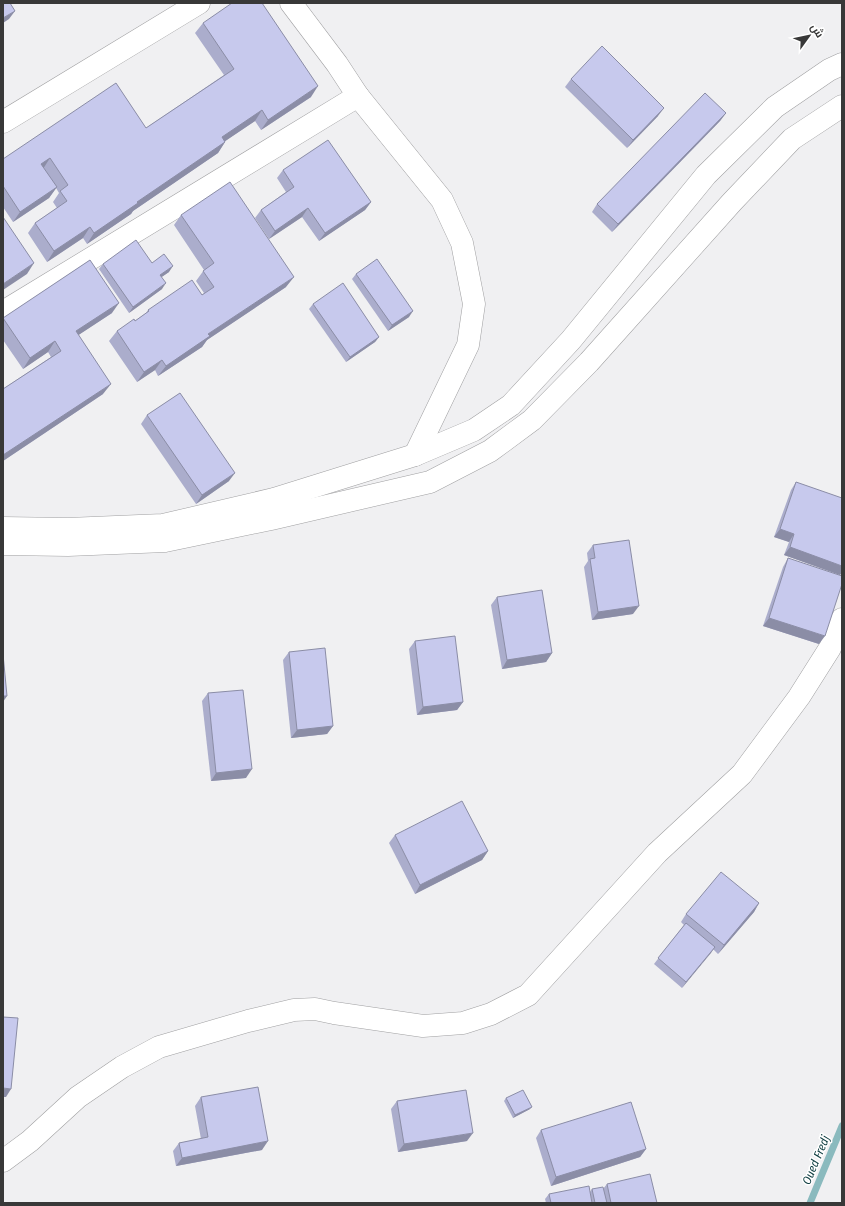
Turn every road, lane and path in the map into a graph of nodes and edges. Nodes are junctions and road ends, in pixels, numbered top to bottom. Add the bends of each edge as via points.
1 (199, 3) edge
2 (291, 3) edge
3 (842, 64) edge
4 (358, 96) junction
5 (842, 106) edge
6 (3, 122) edge
7 (3, 312) edge
8 (415, 455) junction
9 (3, 528) edge
10 (3, 544) edge
11 (842, 619) edge
12 (3, 1161) edge

1 - 6 street
2 - 4 street
3 - 8 street via 775,107 706,175 571,340 511,405 474,430
4 - 7 street
4 - 8 street via 442,200 462,243 474,304 468,345
5 - 10 street via 792,139 589,362 532,420 490,451 430,482 165,541 68,545
8 - 9 street via 274,499 163,525 68,529
11 - 12 street via 830,648 799,697 742,774 657,853 528,995 491,1014 463,1023 423,1026 315,1009 294,1010 159,1047 122,1067 78,1097 30,1141

